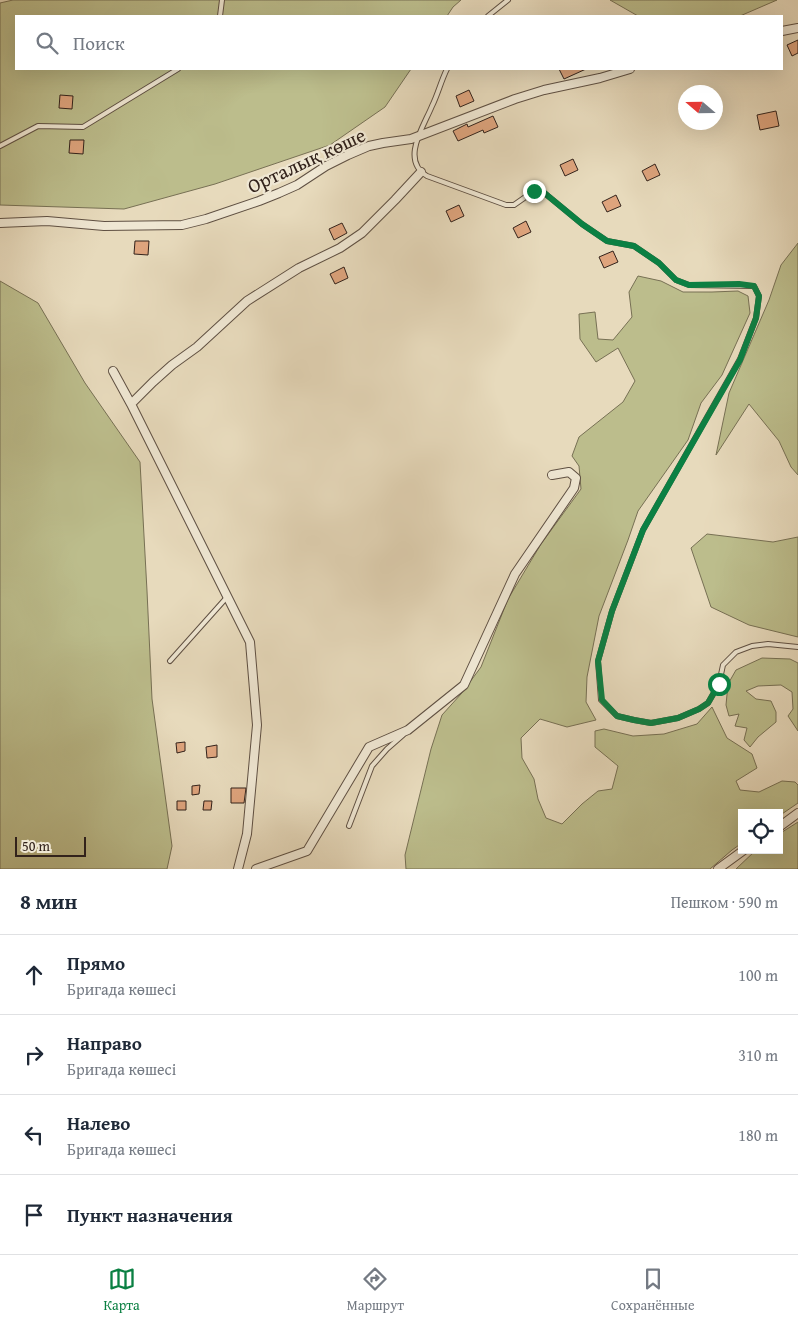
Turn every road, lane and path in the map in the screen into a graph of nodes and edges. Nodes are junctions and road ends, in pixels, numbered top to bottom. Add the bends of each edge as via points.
1 (222, 0) edge
2 (508, 0) edge
3 (220, 15) edge
4 (489, 15) edge
5 (798, 28) edge
6 (783, 30) edge
7 (176, 70) edge
8 (447, 70) edge
9 (627, 70) edge
10 (418, 136) junction
11 (0, 146) edge
12 (421, 172) junction
13 (0, 223) edge
14 (113, 371) dead end
15 (131, 404) junction
16 (552, 475) dead end
17 (228, 596) junction
18 (798, 647) edge
19 (170, 660) dead end
20 (408, 730) junction
21 (798, 813) edge
22 (783, 824) edge
23 (350, 826) dead end
24 (739, 854) edge
25 (238, 869) edge
26 (256, 869) edge
27 (718, 869) edge

1 - 3 lane
2 - 4 lane
5 - 6 street
7 - 11 lane via 83,127 38,126
8 - 10 lane
9 - 10 street, Орталық көше via 515,99
10 - 12 lane via 414,158
10 - 13 street, Орталық көше via 369,146 279,193 182,225 104,226 47,221
12 - 15 street via 362,232 247,301
12 - 18 lane via 506,205 514,205 534,191 542,191 607,241 634,246 659,263 676,280 689,285 754,286 759,296 756,318 740,360 643,530 612,611 598,661 602,700 617,716 651,723 678,718 708,703 719,684 723,665 736,652 768,644
14 - 15 street
15 - 17 street
16 - 20 street via 569,472 576,478 574,488 515,574 464,685
17 - 19 lane
17 - 25 street via 250,642 257,725 247,834
20 - 23 lane via 372,766
20 - 26 street via 369,747 307,851
21 - 22 street
24 - 27 street

